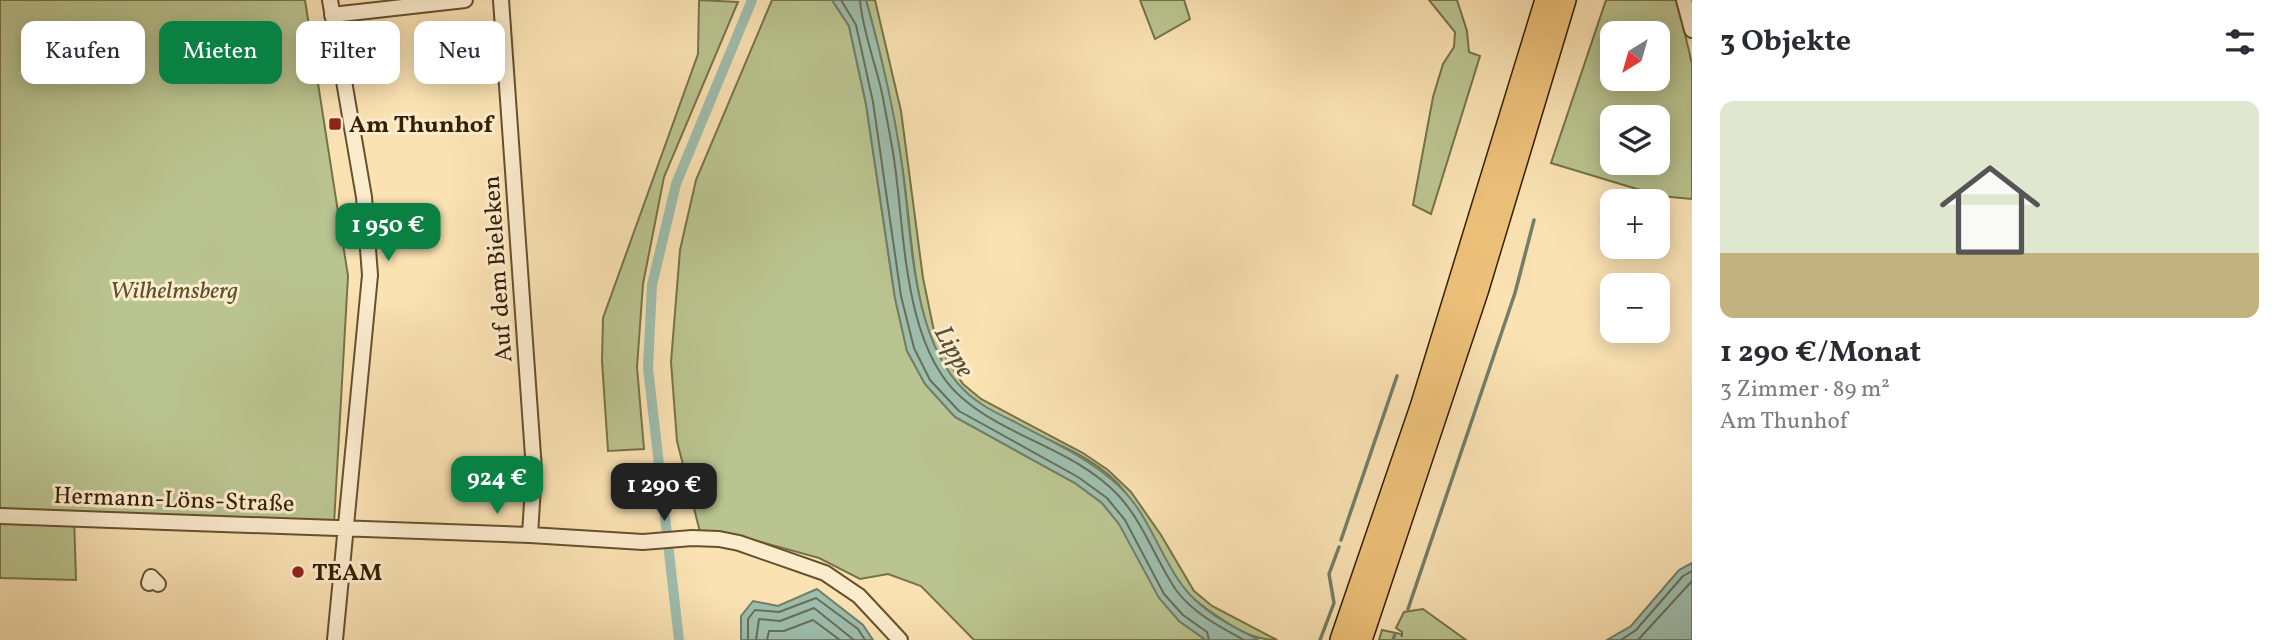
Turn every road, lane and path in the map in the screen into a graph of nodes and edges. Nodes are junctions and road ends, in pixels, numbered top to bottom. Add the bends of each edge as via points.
1 (330, 0) edge
2 (465, 0) edge
3 (501, 0) edge
4 (1546, 0) edge
5 (1565, 0) edge
6 (1684, 0) edge
7 (332, 15) junction
8 (1692, 30) edge
9 (0, 516) edge
10 (346, 528) junction
11 (530, 535) junction
12 (335, 640) edge
13 (900, 640) edge
14 (1341, 640) edge
15 (1361, 640) edge

1 - 7 street
2 - 7 street
3 - 11 street, Auf dem Bieleken via 534,470
4 - 14 highway via 1421,407
5 - 15 highway via 1477,292
6 - 8 street
7 - 10 street via 370,248 367,326
9 - 10 street, Hermann-Löns-Straße
10 - 11 street
10 - 12 street
11 - 13 street via 739,543 812,567 843,583

